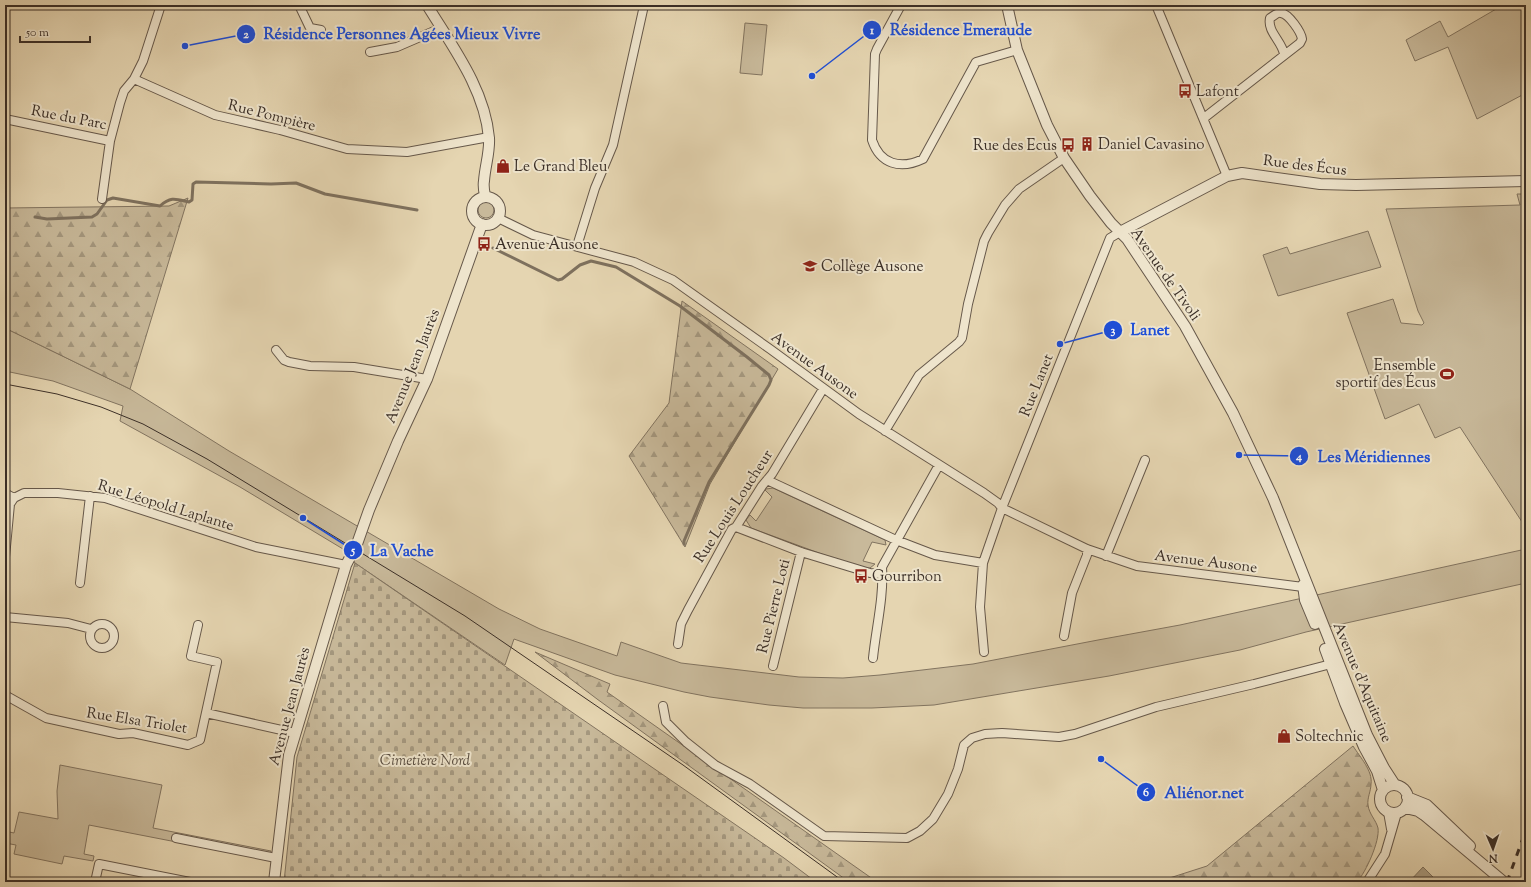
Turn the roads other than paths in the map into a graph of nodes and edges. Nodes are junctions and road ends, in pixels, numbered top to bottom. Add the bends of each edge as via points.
1 (161, 5) edge
2 (299, 5) edge
3 (427, 5) edge
4 (642, 5) edge
5 (901, 5) edge
6 (1007, 5) edge
7 (1156, 5) edge
8 (441, 28) junction
9 (321, 30) dead end
10 (1017, 50) junction
11 (370, 52) dead end
12 (1284, 54) junction
13 (134, 79) junction
14 (5, 118) edge
15 (1204, 118) junction
16 (489, 137) junction
17 (110, 142) junction
18 (1064, 158) junction
19 (1227, 176) junction
20 (1526, 181) edge
21 (485, 196) junction
22 (102, 199) dead end
23 (498, 218) junction
24 (482, 224) junction
25 (1120, 232) junction
26 (577, 246) junction
27 (276, 350) dead end
28 (427, 379) junction
29 (823, 389) junction
30 (885, 431) junction
31 (1145, 460) dead end
32 (939, 465) junction
33 (767, 480) junction
34 (5, 493) edge
35 (90, 496) junction
36 (14, 498) junction
37 (1002, 508) junction
38 (736, 527) junction
39 (896, 540) junction
40 (1087, 549) junction
41 (801, 552) junction
42 (1106, 556) junction
43 (5, 557) edge
44 (982, 564) junction
45 (346, 565) junction
46 (882, 574) junction
47 (80, 583) dead end
48 (1306, 588) junction
49 (5, 617) edge
50 (198, 625) dead end
51 (91, 629) dead end
52 (1317, 629) joint
53 (1064, 636) dead end
54 (678, 644) dead end
55 (984, 652) dead end
56 (874, 658) dead end
57 (773, 666) dead end
58 (1336, 666) junction
59 (5, 696) edge
60 (664, 706) dead end
61 (206, 712) junction
62 (295, 733) junction
63 (1395, 785) junction
64 (1383, 790) junction
65 (1407, 797) junction
66 (1397, 811) junction
67 (176, 838) dead end
68 (276, 858) junction
69 (1492, 872) junction
70 (95, 882) edge
71 (190, 882) edge
72 (274, 882) edge
73 (1367, 882) edge
74 (1504, 882) edge

1 - 13 street via 143,61
2 - 9 street via 310,28
3 - 8 street
4 - 26 street via 643,10 613,144 595,188
5 - 10 street via 875,54 872,140 875,150 893,163 909,165 922,159 976,62
6 - 10 street, Avenue de Tivoli
7 - 15 street
8 - 11 street via 397,47
8 - 16 street via 474,83
10 - 18 street, Avenue de Tivoli via 1047,126
12 - 12 street via 1300,43 1301,34 1287,15 1277,13 1270,18 1269,23
12 - 15 street
13 - 16 street, Rue Pompière via 214,115 347,149 407,152
13 - 17 street, Rue du Parc via 124,91
14 - 17 street, Rue du Parc
15 - 19 street
16 - 21 street via 484,181
17 - 22 street
18 - 25 street, Avenue de Tivoli via 1090,196
18 - 30 street via 1019,189 1005,205 984,241 962,338 919,375
19 - 20 street, Rue des Écus via 1242,173 1320,184 1356,185
19 - 25 street, Rue des Écus
21 - 23 street via 498,203
21 - 24 street via 475,201 471,209 474,219
23 - 24 street via 491,224
23 - 26 street, Avenue Ausone via 534,235
24 - 28 street, Avenue Jean Jaurès
25 - 37 street, Rue Lanet via 1110,238
25 - 48 street, Avenue de Tivoli via 1181,319 1232,413 1268,486 1300,563
26 - 29 street, Avenue Ausone via 634,262 673,280
27 - 28 street via 289,362
28 - 45 street, Avenue Jean Jaurès via 366,517 360,523 347,550
29 - 30 street, Avenue Ausone
29 - 33 street, Rue Louis Loucheur
30 - 32 street, Avenue Ausone
31 - 42 street
32 - 37 street, Avenue Ausone via 984,493
32 - 39 street
33 - 38 street, Rue Louis Loucheur
33 - 39 street
34 - 36 street
35 - 36 street, Rue Léopold Laplante via 24,493
35 - 45 street, Rue Léopold Laplante via 105,498 256,547
35 - 47 street
36 - 43 street via 10,504
37 - 40 street, Avenue Ausone
37 - 44 street, Rue Lanet
38 - 41 street
38 - 54 street, Rue Louis Loucheur via 732,529 681,624
39 - 44 street via 935,555
39 - 46 street via 882,567
40 - 42 street, Avenue Ausone
40 - 53 street via 1088,555 1072,593
41 - 46 street
41 - 57 street, Rue Pierre Loti
42 - 48 street, Avenue Ausone via 1137,566
44 - 55 street, Rue Lanet via 980,607
45 - 62 street, Avenue Jean Jaurès
46 - 56 street
48 - 52 street, Avenue de Tivoli via 1305,600
48 - 58 street, Avenue d'Aquitaine
49 - 51 street via 68,623
50 - 61 street via 191,656 217,662
52 - 58 street, Avenue d'Aquitaine
58 - 60 street via 1156,707 1070,736 1059,738 1002,733 972,738 964,745 948,794 933,818 920,831 907,838 824,836 750,784 716,765 686,742 666,722
58 - 63 street, Avenue d'Aquitaine via 1367,735
58 - 64 street, Avenue d'Aquitaine via 1362,744 1377,771
59 - 61 street, Rue Elsa Triolet via 46,718 119,734 133,733 188,745 200,740
61 - 62 street, Rue Elsa Triolet
62 - 68 street, Avenue Jean Jaurès via 287,766
63 - 64 street
63 - 65 street via 1402,789
64 - 66 street via 1380,802 1382,807
65 - 66 street via 1407,804
65 - 69 street via 1427,805 1477,853
66 - 69 street via 1418,811 1424,814
66 - 73 street via 1385,854
67 - 68 street
68 - 72 street, Avenue Jean Jaurès
69 - 74 street
70 - 71 street via 99,864

